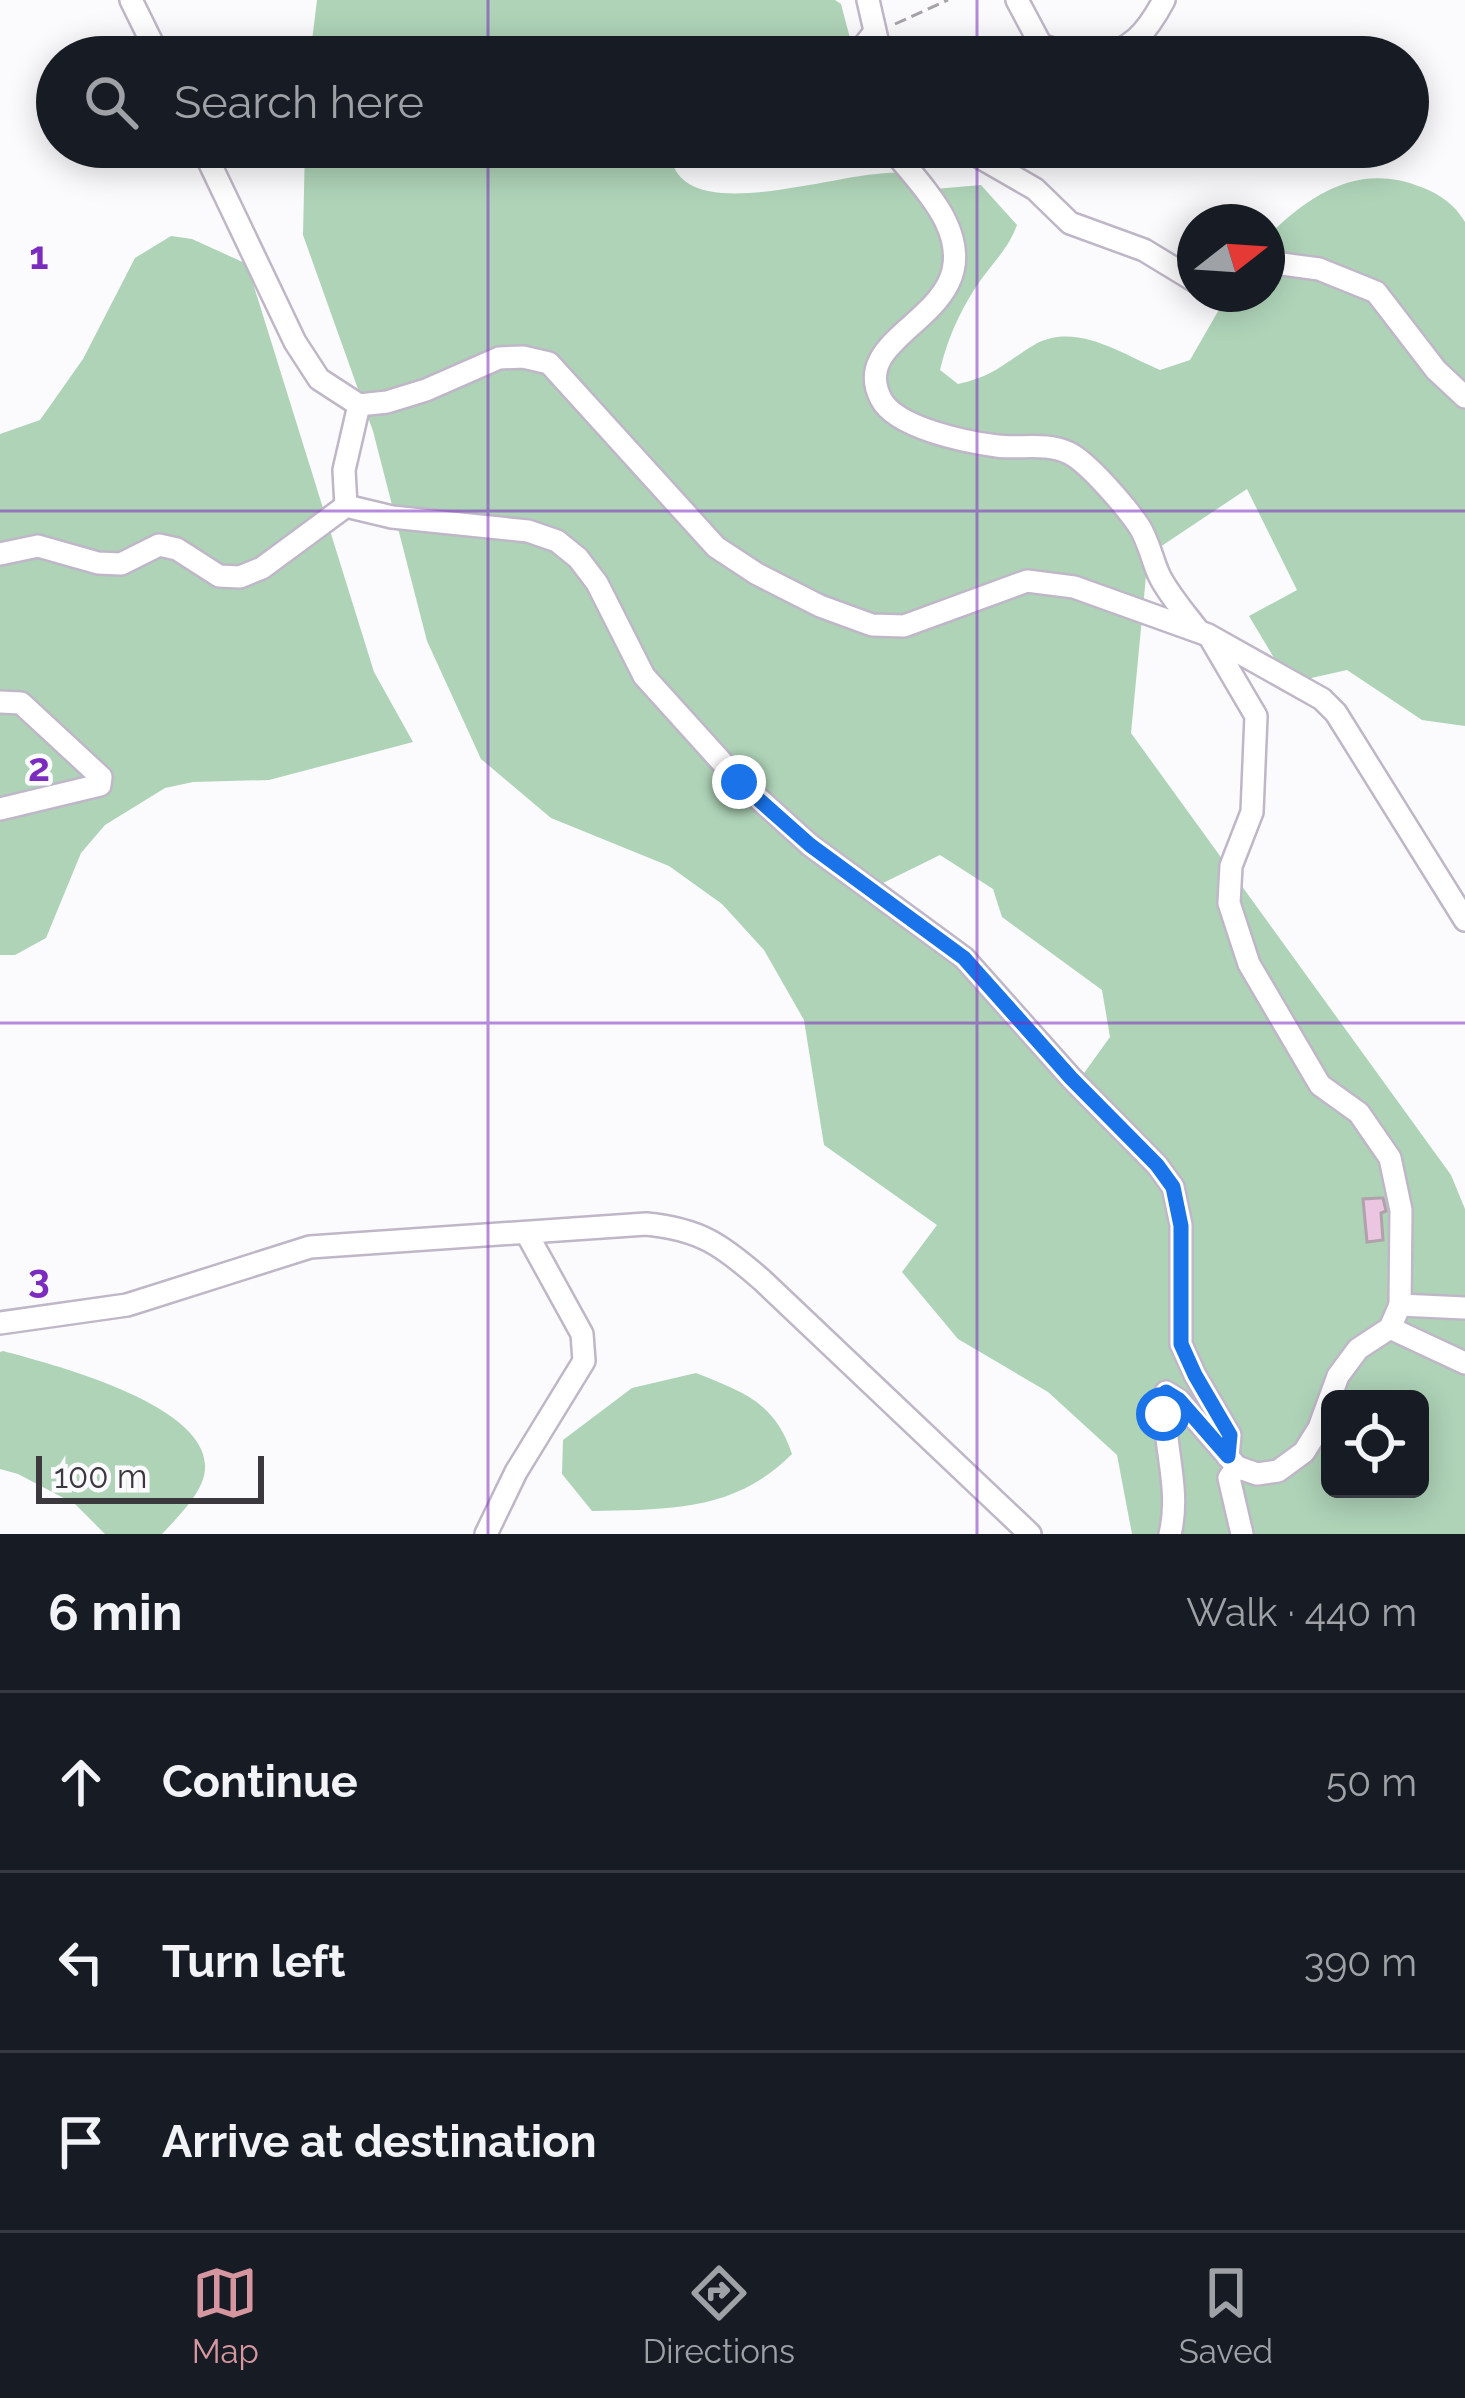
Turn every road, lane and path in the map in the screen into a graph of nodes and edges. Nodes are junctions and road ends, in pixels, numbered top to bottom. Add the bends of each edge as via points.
1 (131, 0) edge
2 (868, 0) edge
3 (948, 0) edge
4 (1017, 0) edge
5 (1164, 0) edge
6 (874, 33) junction
7 (149, 36) edge
8 (872, 36) edge
9 (875, 36) edge
10 (1037, 36) edge
11 (1142, 36) edge
12 (212, 168) edge
13 (906, 168) edge
14 (998, 168) edge
15 (1285, 264) edge
16 (1177, 270) edge
17 (1465, 397) edge
18 (358, 405) junction
19 (346, 506) junction
20 (0, 554) edge
21 (1203, 633) junction
22 (0, 702) edge
23 (0, 809) edge
24 (1465, 920) edge
25 (527, 1234) junction
26 (1400, 1306) junction
27 (1465, 1308) edge
28 (0, 1322) edge
29 (1390, 1328) junction
30 (1465, 1363) edge
31 (1233, 1462) junction
32 (486, 1534) edge
33 (1030, 1534) edge
34 (1170, 1534) edge
35 (1242, 1534) edge

1 - 7 street
2 - 6 street
3 - 6 path
4 - 10 street
5 - 11 street
6 - 8 street
6 - 9 street
12 - 18 street via 295,342 319,379
13 - 21 street via 946,221 954,267 930,312 882,350 881,400 926,430 1072,454 1141,528 1160,577
14 - 16 street via 1070,223
15 - 17 street via 1376,292
18 - 19 street via 344,470
18 - 21 street via 426,390 500,358 549,363 716,547 820,606 872,625 904,626 1036,581
19 - 20 street via 240,577 219,576 160,545 121,563 38,545
19 - 31 street via 528,531 578,558 644,676 739,782 964,958 1157,1165 1173,1187 1181,1226 1181,1344 1230,1435
21 - 24 street via 1336,712
21 - 26 street via 1256,716 1252,812 1231,866 1229,903 1249,964 1320,1085 1359,1113 1390,1158 1401,1210
22 - 23 street via 21,703 101,777 100,785
25 - 28 street via 310,1247 127,1305
25 - 32 street via 581,1334 584,1361
25 - 33 street via 646,1224 682,1227 721,1244
26 - 27 street
26 - 29 street
29 - 30 street
29 - 31 street via 1358,1349 1339,1376 1304,1452 1278,1471 1257,1474
31 - 34 street via 1166,1392
31 - 35 street

